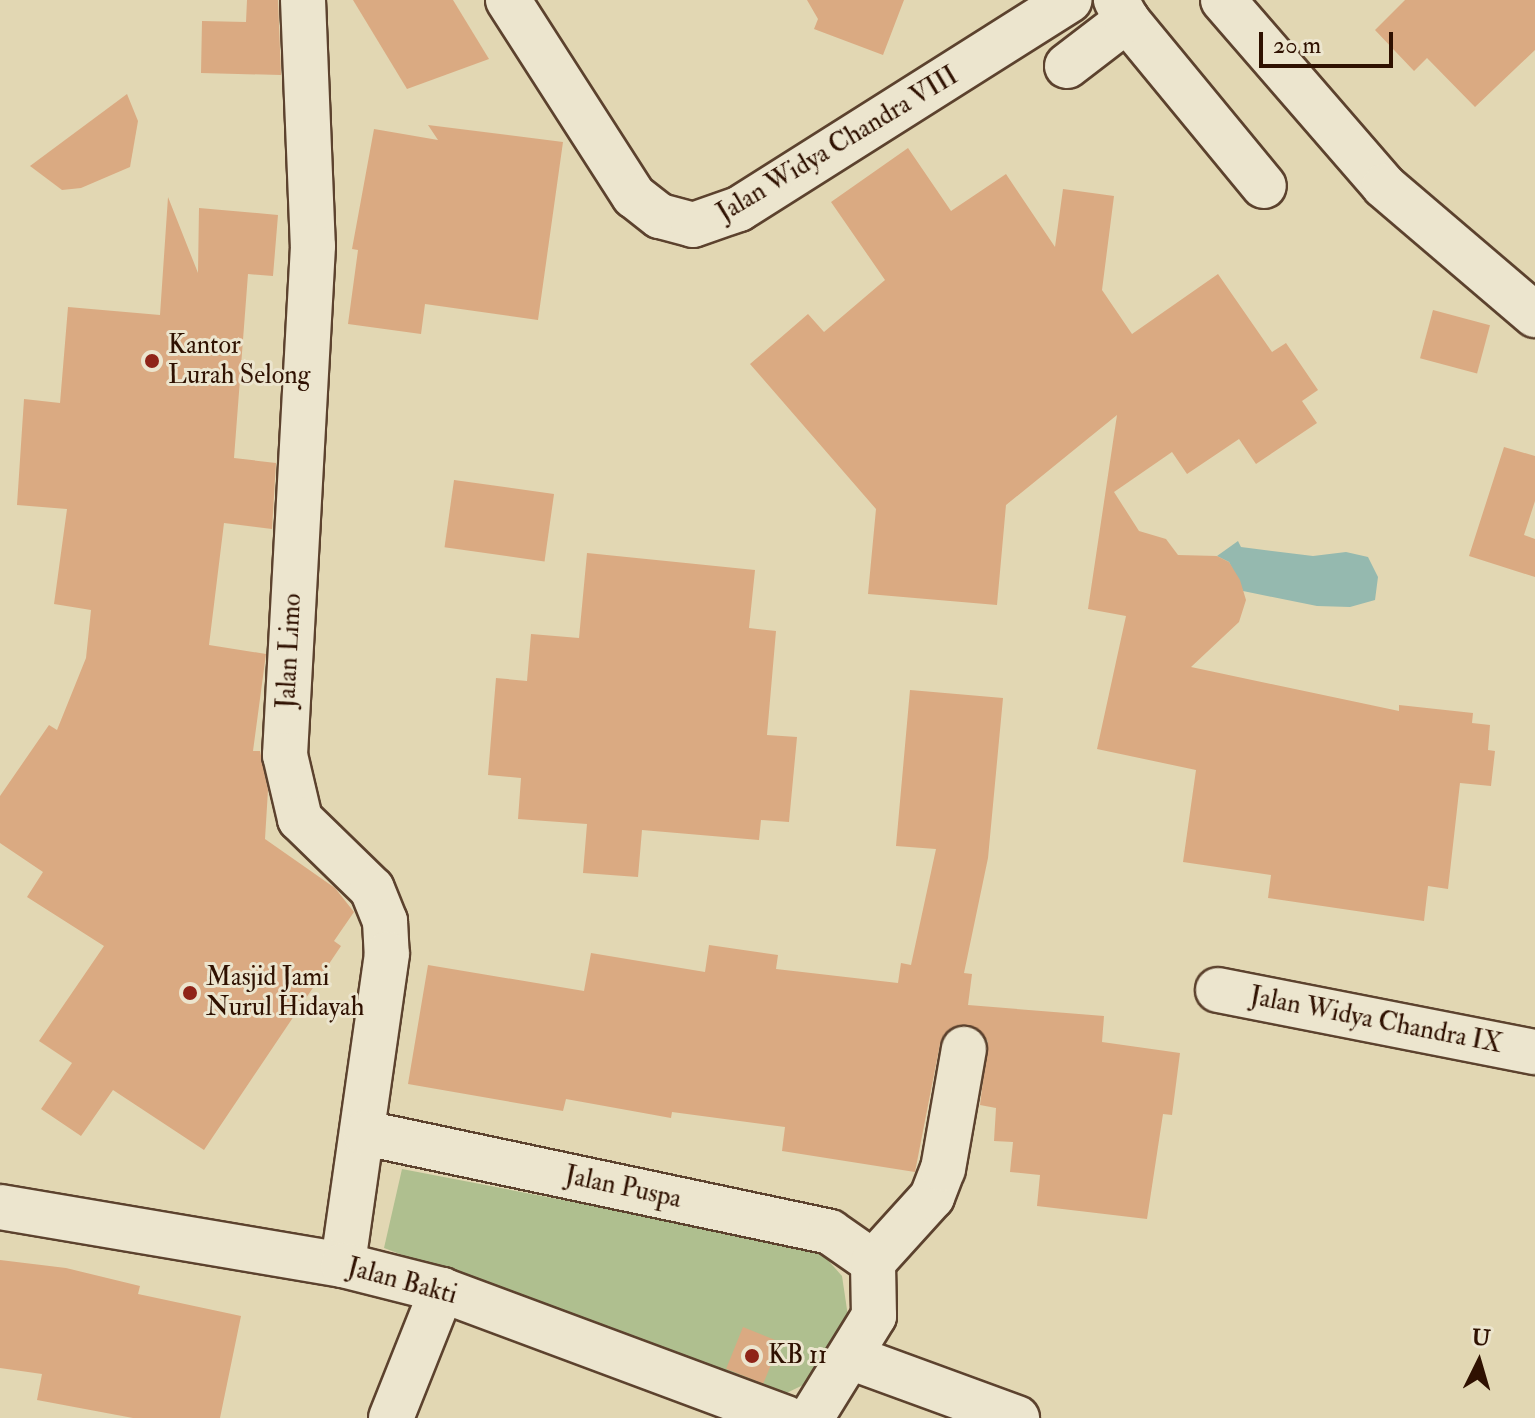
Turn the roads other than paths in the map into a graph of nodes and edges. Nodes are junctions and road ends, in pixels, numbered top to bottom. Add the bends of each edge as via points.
1 (303, 0) edge
2 (508, 0) edge
3 (1070, 0) edge
4 (1223, 0) edge
5 (1121, 10) edge
6 (1067, 66) dead end
7 (1264, 186) dead end
8 (1535, 315) edge
9 (1218, 990) dead end
10 (964, 1049) dead end
11 (1535, 1052) edge
12 (365, 1133) junction
13 (0, 1207) edge
14 (873, 1262) junction
15 (343, 1265) junction
16 (442, 1290) junction
17 (850, 1357) junction
18 (810, 1414) edge
19 (391, 1418) edge
20 (1017, 1418) edge

1 - 12 street, Jalan Limo via 313,246 285,755 300,819 372,889 385,921 387,954
2 - 3 street, Jalan Widya Chandra VIII via 634,196 660,216 693,225 715,220
4 - 8 street via 1384,186
5 - 6 street
5 - 7 street
9 - 11 street, Jalan Widya Chandra IX
10 - 14 street via 943,1169 932,1197
12 - 14 street, Jalan Puspa via 830,1232
12 - 15 street, Jalan Limo
13 - 15 street, Jalan Bakti
14 - 17 street via 874,1316
15 - 16 street, Jalan Bakti
16 - 18 street, Jalan Bakti
16 - 19 street
17 - 18 street
17 - 20 street

